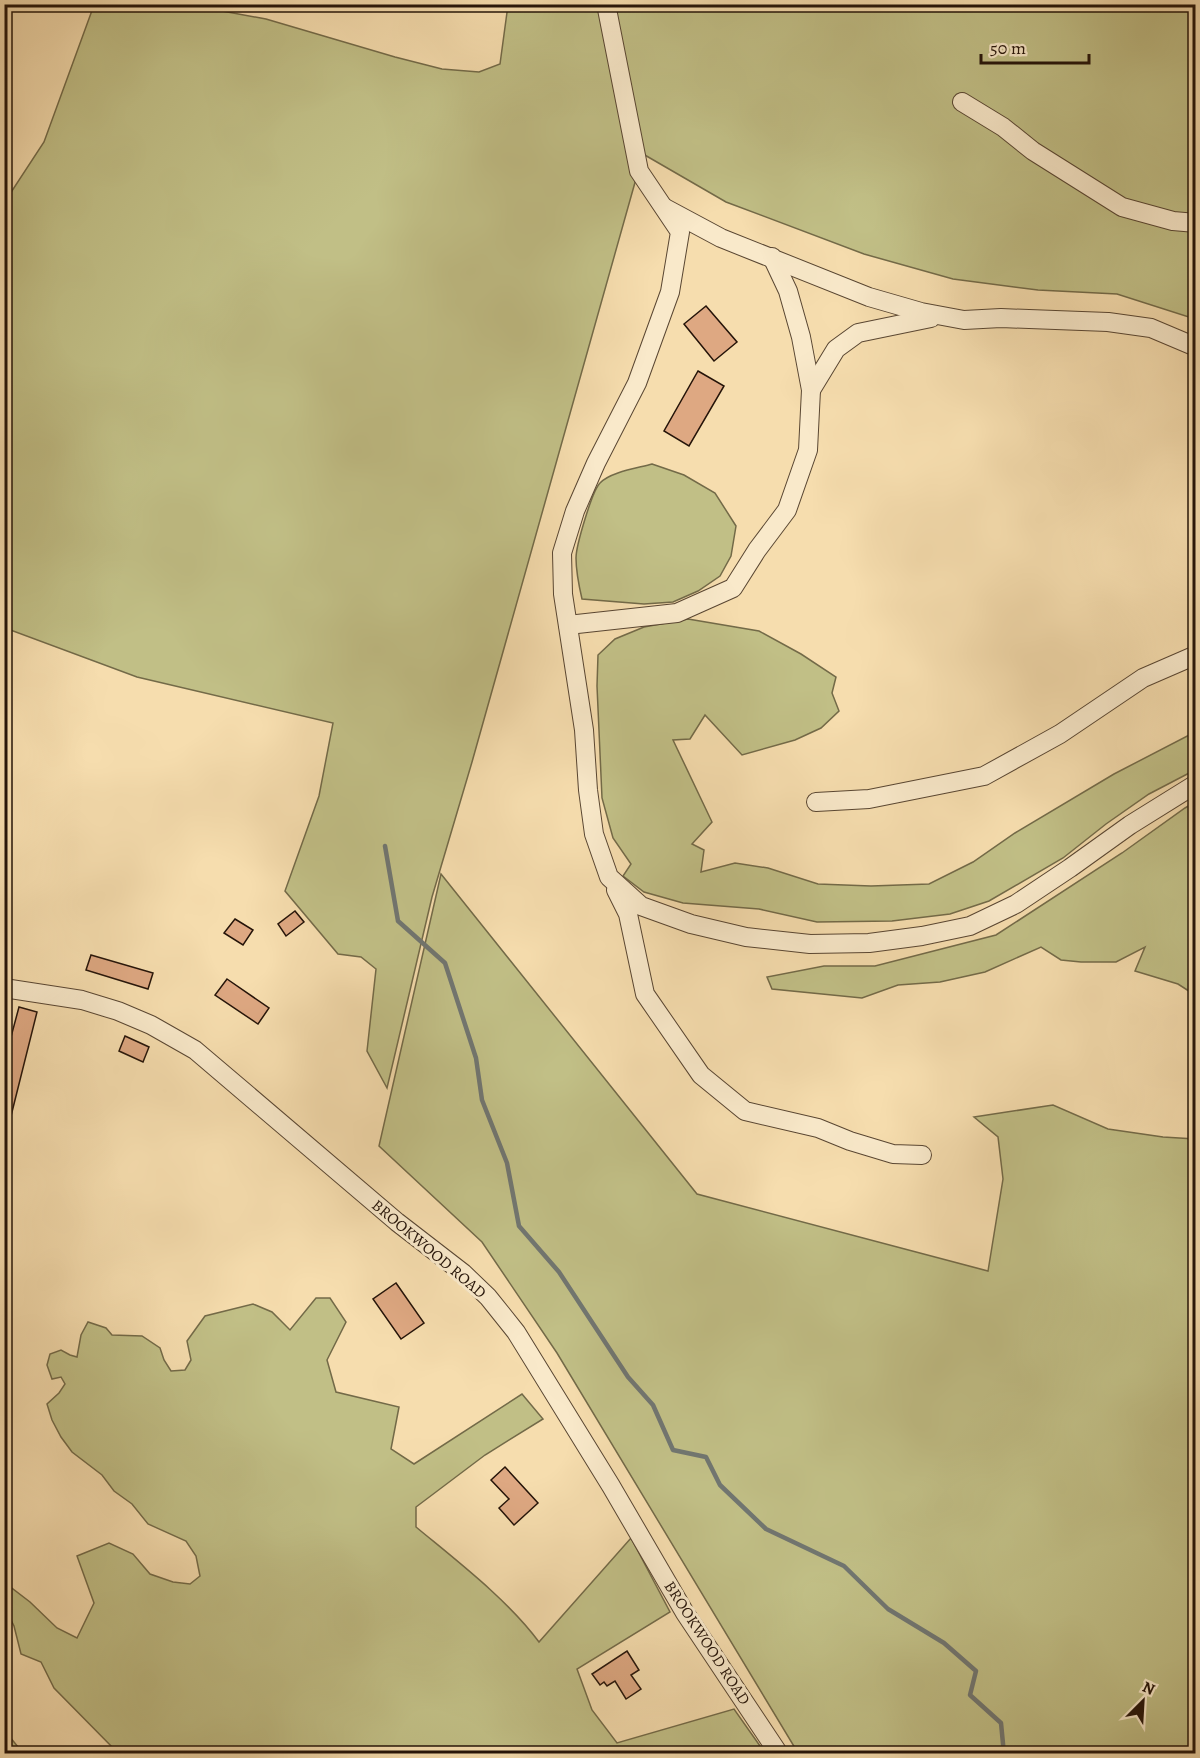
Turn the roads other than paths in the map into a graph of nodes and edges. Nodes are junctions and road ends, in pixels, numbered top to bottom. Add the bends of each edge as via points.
1 (606, 4) edge
2 (962, 102) dead end
3 (663, 207) junction
4 (1196, 223) edge
5 (772, 257) junction
6 (942, 316) junction
7 (1196, 347) edge
8 (811, 390) junction
9 (568, 625) junction
10 (1196, 655) edge
11 (1196, 784) edge
12 (816, 802) dead end
13 (609, 877) junction
14 (4, 988) edge
15 (922, 1155) dead end
16 (779, 1754) edge

1 - 3 street via 639,171
2 - 4 street via 1122,207 1173,222
3 - 5 street via 722,238
3 - 9 street via 680,232 670,292 636,383 575,511 562,553
5 - 6 street via 869,297
5 - 8 street via 788,291
6 - 7 street via 964,320 1108,322 1151,328
6 - 8 street via 858,333 836,349
8 - 9 street via 808,450 787,510 733,588 676,613
9 - 13 street via 594,834
10 - 12 street via 1143,678 1060,734 984,776 869,799
11 - 13 street via 1016,904 970,926 922,936 868,944 810,944 746,937 641,906
13 - 15 street via 628,914 645,994 701,1075 745,1111 818,1128 893,1154
14 - 16 street, BROOKWOOD ROAD via 82,1000 118,1011 195,1050 488,1297 516,1332 685,1613

